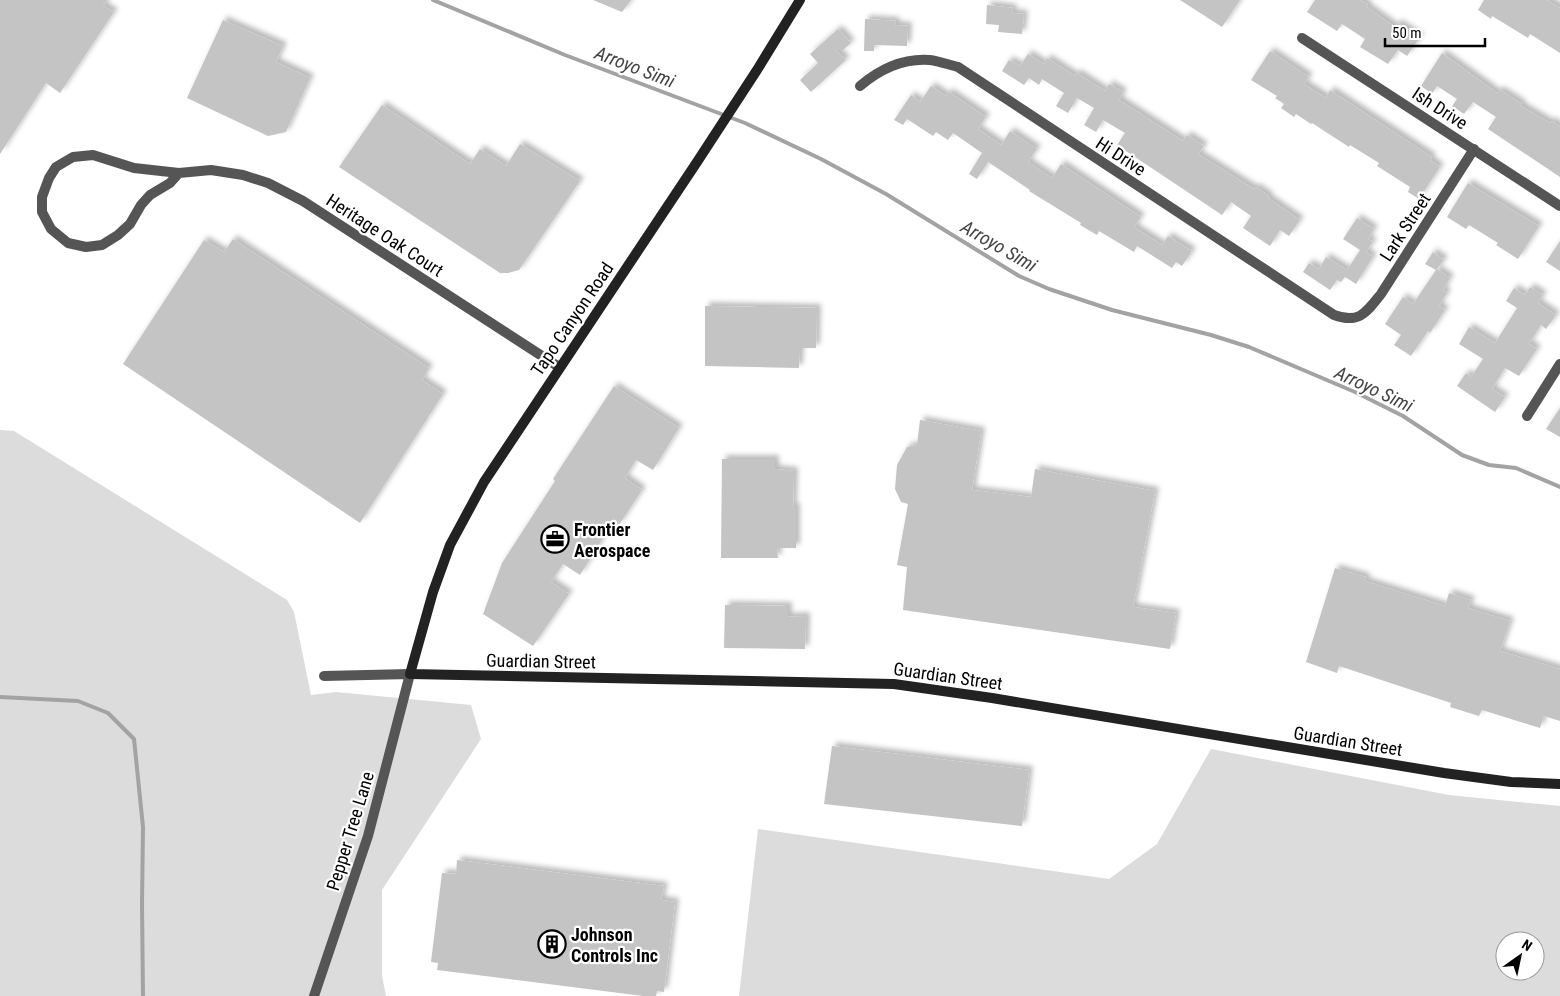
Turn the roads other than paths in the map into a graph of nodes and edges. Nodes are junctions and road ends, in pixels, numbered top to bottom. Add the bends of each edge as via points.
1 (800, 0) edge
2 (1302, 38) dead end
3 (860, 86) dead end
4 (1474, 150) junction
5 (179, 173) junction
6 (1560, 206) edge
7 (1358, 318) joint
8 (1560, 364) edge
9 (559, 367) junction
10 (1527, 416) dead end
11 (410, 674) junction
12 (324, 676) dead end
13 (1560, 784) edge
14 (314, 996) edge

1 - 9 street, Tapo Canyon Road
2 - 4 street, Ish Drive
3 - 7 street, Hi Drive via 874,74 909,61 931,60 958,67 1334,315 1345,319
4 - 6 street, Ish Drive
4 - 7 street, Lark Street via 1381,294
5 - 5 street, Heritage Oak Court via 134,168 92,155 73,157 56,168 49,178 42,197 42,212 51,229 68,243 86,247 102,245 130,224 150,195
5 - 9 street, Heritage Oak Court via 211,170 268,183 303,201
8 - 10 street
9 - 11 street, Tapo Canyon Road via 463,518 433,592
11 - 12 street, Guardian Street
11 - 13 street, Guardian Street via 894,684 1444,773 1512,782
11 - 14 street, Pepper Tree Lane via 368,836

